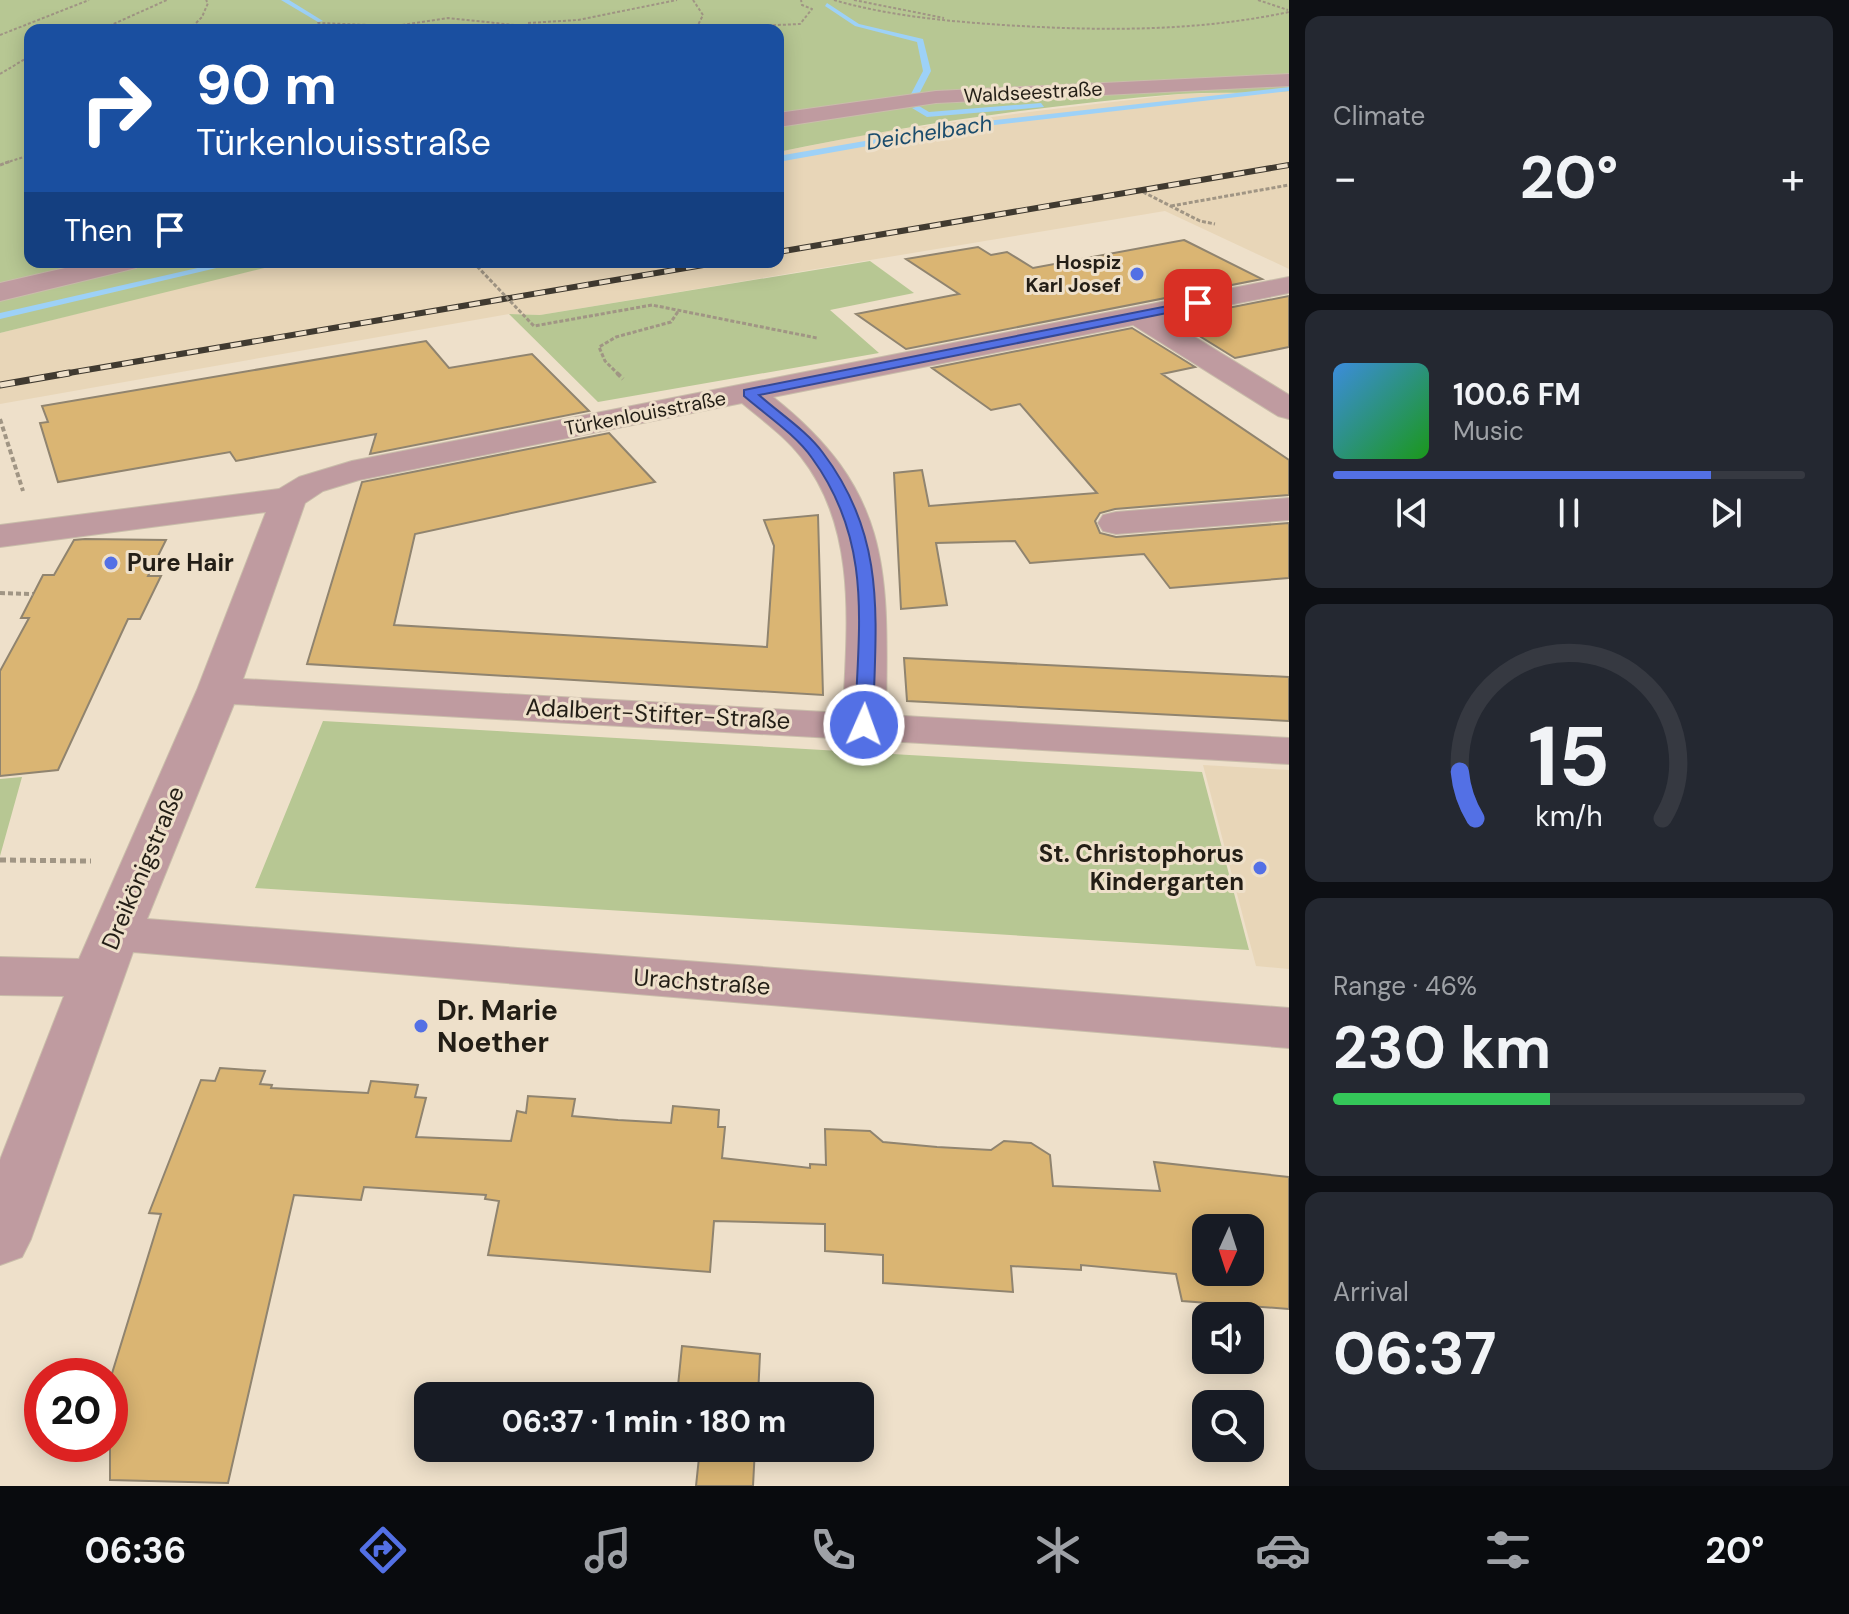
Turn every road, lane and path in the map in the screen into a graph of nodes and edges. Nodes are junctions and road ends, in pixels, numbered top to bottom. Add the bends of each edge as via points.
1 (89, 0) edge
2 (167, 0) edge
3 (206, 0) edge
4 (677, 0) edge
5 (693, 0) edge
6 (801, 0) edge
7 (834, 0) edge
8 (854, 0) edge
9 (1258, 0) edge
10 (1289, 11) edge
11 (491, 22) junction
12 (985, 23) junction
13 (28, 24) edge
14 (113, 24) edge
15 (195, 24) edge
16 (316, 24) edge
17 (344, 24) edge
18 (409, 24) edge
19 (509, 24) edge
20 (698, 24) edge
21 (784, 24) edge
22 (24, 26) edge
23 (0, 35) edge
24 (24, 60) edge
25 (0, 74) edge
26 (1289, 80) edge
27 (784, 119) edge
28 (24, 157) edge
29 (0, 165) edge
30 (1289, 185) edge
31 (1143, 192) dead end
32 (1171, 206) junction
33 (1215, 224) dead end
34 (101, 268) edge
35 (479, 268) edge
36 (1289, 285) edge
37 (0, 292) edge
38 (679, 310) junction
39 (1138, 315) junction
40 (887, 366) junction
41 (749, 393) junction
42 (1289, 409) edge
43 (655, 411) junction
44 (0, 419) edge
45 (289, 498) junction
46 (1289, 509) edge
47 (1116, 523) dead end
48 (36, 530) junction
49 (0, 536) edge
50 (0, 593) edge
51 (33, 594) dead end
52 (218, 690) junction
53 (864, 725) junction
54 (1289, 751) edge
55 (0, 860) edge
56 (146, 860) junction
57 (106, 955) junction
58 (0, 976) edge
59 (1289, 1028) edge
60 (0, 1239) edge

1 - 13 path
2 - 14 path
3 - 15 path
4 - 11 path via 578,20
5 - 20 path via 703,15
6 - 21 path via 812,9 800,24
7 - 12 path via 875,13
8 - 12 path
9 - 10 path
10 - 12 path via 1189,27
11 - 18 path via 448,18
11 - 19 path
16 - 17 path
22 - 23 path
24 - 25 path
26 - 27 street, Waldseestraße via 936,97
28 - 29 path
30 - 32 path
31 - 32 path
32 - 33 path
34 - 37 street
35 - 38 path, bridge via 534,326 652,305
36 - 39 street, Türkenlouisstraße
38 - 40 path via 863,347
38 - 43 path via 671,322 599,347 605,361
39 - 40 street, Türkenlouisstraße
39 - 42 street
40 - 41 street, Türkenlouisstraße
41 - 43 street, Türkenlouisstraße
41 - 53 street via 817,453 860,536 867,593
43 - 45 street, Türkenlouisstraße via 352,471 311,484
44 - 48 path
45 - 48 street
45 - 52 street, Dreikönigstraße
46 - 47 street
48 - 49 street
50 - 51 path
52 - 53 street, Adalbert-Stifter-Straße
52 - 56 street, Dreikönigstraße
53 - 54 street, Adalbert-Stifter-Straße
55 - 56 path
56 - 57 street, Dreikönigstraße
57 - 58 street, Urachstraße
57 - 59 street, Urachstraße via 224,944
57 - 60 street, Dreikönigstraße

